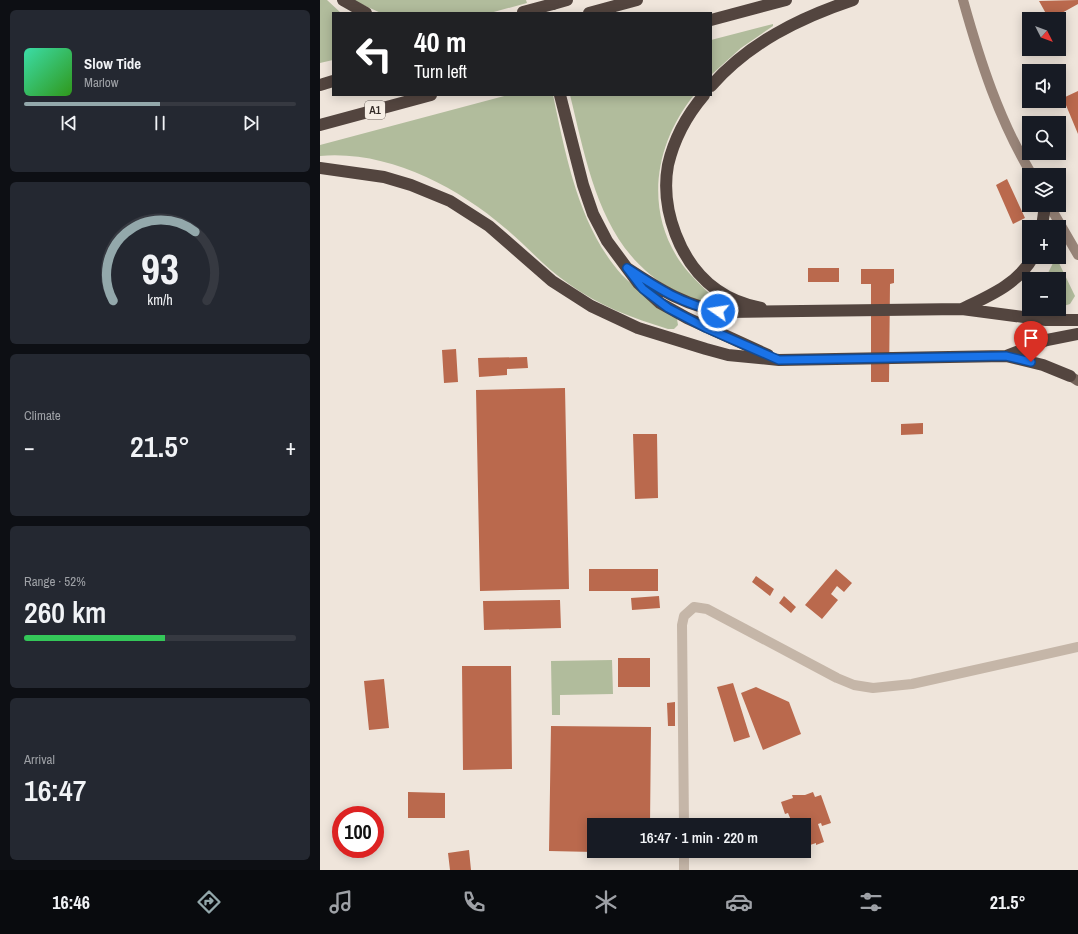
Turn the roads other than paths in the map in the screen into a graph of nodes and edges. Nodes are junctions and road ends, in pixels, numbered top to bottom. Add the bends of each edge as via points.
1 (343, 0) edge
2 (535, 0) edge
3 (567, 0) edge
4 (637, 0) edge
5 (786, 0) edge
6 (853, 0) edge
7 (963, 0) edge
8 (364, 12) edge
9 (521, 12) edge
10 (538, 12) edge
11 (593, 12) edge
12 (712, 20) edge
13 (332, 81) edge
14 (320, 85) edge
15 (712, 85) edge
16 (427, 96) edge
17 (560, 96) edge
18 (703, 96) edge
19 (320, 125) edge
20 (320, 168) edge
21 (1028, 168) edge
22 (1053, 212) edge
23 (1078, 255) edge
24 (1028, 264) edge
25 (627, 268) junction
26 (962, 309) junction
27 (782, 312) junction
28 (1078, 320) edge
29 (1078, 334) edge
30 (1006, 356) junction
31 (779, 360) junction
32 (1074, 378) edge
33 (1078, 647) edge
34 (684, 818) edge
35 (684, 858) edge
36 (684, 870) edge

1 - 8 highway
2 - 10 highway
3 - 9 highway, bridge
4 - 11 highway
5 - 12 highway
6 - 15 highway via 774,33 748,52
7 - 21 main road via 994,102
13 - 14 highway
16 - 19 highway, A1
17 - 25 highway via 590,205 602,232
18 - 27 highway via 680,131 670,158 666,194 672,223 691,262 714,288 739,302
20 - 31 highway via 384,177 450,201 489,226 566,290 600,311 638,328 723,354
22 - 23 main road
24 - 26 highway via 1012,281 993,294
25 - 27 highway via 670,295 700,307 732,313
25 - 31 highway via 643,289 668,308
26 - 27 highway
26 - 28 highway via 1046,320
29 - 30 highway via 1038,343
30 - 31 highway
30 - 32 highway via 1043,365
33 - 34 street via 912,684 873,688 843,681 707,609 694,606 684,616 682,625
35 - 36 street

